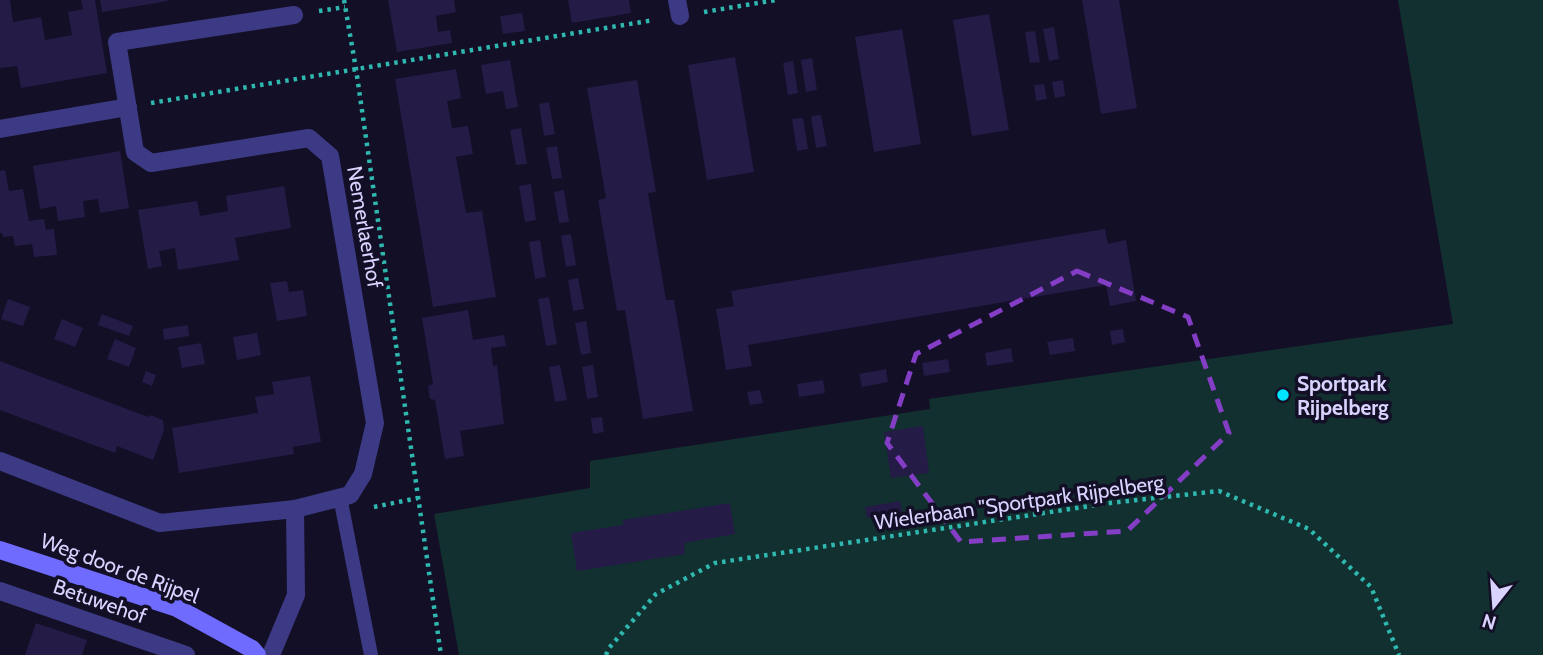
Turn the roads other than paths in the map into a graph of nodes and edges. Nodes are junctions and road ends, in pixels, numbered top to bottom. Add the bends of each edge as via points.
1 (294, 15) dead end
2 (128, 107) junction
3 (0, 129) edge
4 (0, 461) edge
5 (341, 505) junction
6 (295, 509) junction
7 (0, 550) edge
8 (0, 591) edge
9 (186, 655) edge
10 (257, 655) edge
11 (271, 655) edge
12 (370, 655) edge

1 - 2 street, Nemerlaerhof via 117,42
2 - 3 street
2 - 5 street, Nemerlaerhof via 135,152 151,163 309,138 330,156 375,423 363,474
4 - 6 street via 160,523
5 - 6 street
5 - 12 lane
6 - 11 street via 296,595
7 - 10 street, Weg door de Rijpel via 177,608
8 - 9 street, Betuwehof

